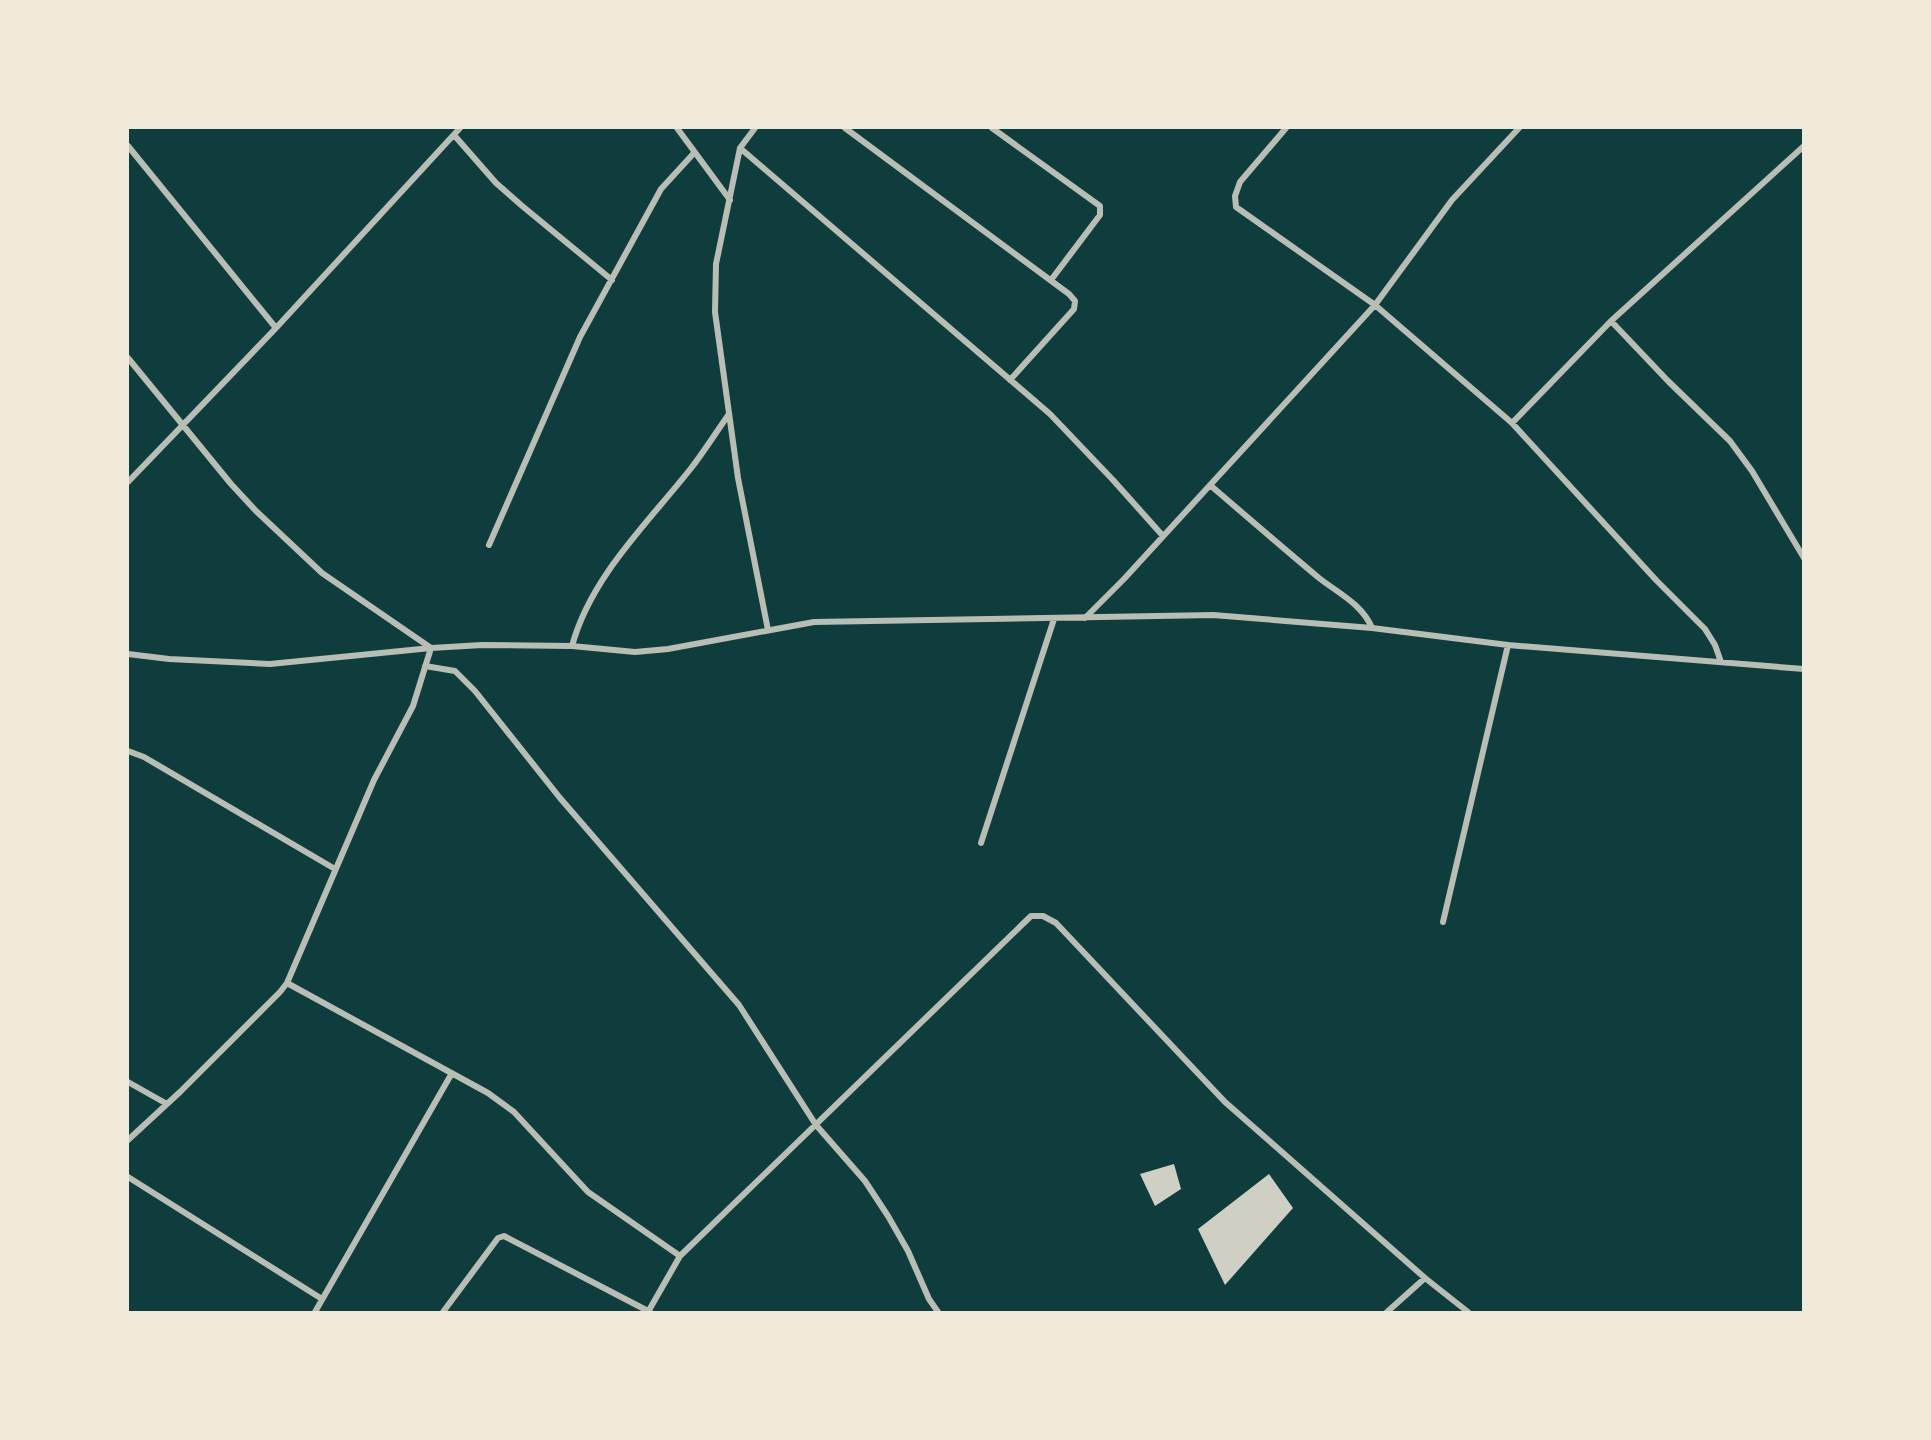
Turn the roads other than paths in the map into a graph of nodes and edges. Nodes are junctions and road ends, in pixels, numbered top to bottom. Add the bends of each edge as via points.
1 (460, 128) edge
2 (677, 128) edge
3 (755, 128) edge
4 (845, 128) edge
5 (992, 128) edge
6 (1286, 128) edge
7 (1519, 128) edge
8 (454, 135) junction
9 (128, 146) edge
10 (1803, 146) edge
11 (740, 148) junction
12 (694, 153) junction
13 (730, 200) junction
14 (612, 280) junction
15 (1051, 280) junction
16 (1375, 305) junction
17 (1611, 321) junction
18 (276, 328) junction
19 (128, 358) edge
20 (1010, 380) junction
21 (729, 413) junction
22 (1512, 423) junction
23 (182, 424) junction
24 (128, 482) edge
25 (1210, 485) junction
26 (1163, 536) junction
27 (489, 544) dead end
28 (1803, 558) edge
29 (1084, 618) junction
30 (1054, 619) junction
31 (1372, 628) junction
32 (768, 630) junction
33 (1508, 645) junction
34 (572, 646) junction
35 (431, 648) junction
36 (128, 654) edge
37 (1721, 662) junction
38 (425, 666) junction
39 (1803, 669) edge
40 (128, 751) edge
41 (981, 843) dead end
42 (335, 869) junction
43 (1443, 922) dead end
44 (286, 983) junction
45 (452, 1073) junction
46 (128, 1082) edge
47 (167, 1104) junction
48 (816, 1125) junction
49 (128, 1140) edge
50 (128, 1177) edge
51 (680, 1256) junction
52 (1425, 1278) junction
53 (322, 1299) junction
54 (315, 1312) edge
55 (443, 1312) edge
56 (649, 1312) edge
57 (939, 1312) edge
58 (1387, 1312) edge
59 (1468, 1312) edge

1 - 8 street
2 - 12 street
3 - 11 street
4 - 15 street
5 - 15 street via 1100,206 1100,214
6 - 16 street via 1240,183 1234,196 1236,207
7 - 16 street via 1452,200
8 - 14 street via 496,183
8 - 18 street
9 - 18 street
10 - 17 street
11 - 13 street
11 - 20 street
12 - 13 street
12 - 14 street via 661,189
13 - 21 street via 716,264 715,288
14 - 27 street via 580,337
15 - 20 street via 1069,294 1075,302 1074,309
16 - 22 street
16 - 25 street
17 - 22 street
17 - 28 street via 1730,441
18 - 23 street
19 - 23 street
20 - 26 street via 1050,414
21 - 32 street
21 - 34 street via 694,465 610,567 578,625
22 - 37 street via 1705,629
23 - 24 street
23 - 35 street via 256,512 322,573
25 - 26 street
25 - 31 street via 1355,604
26 - 29 street
29 - 30 street
29 - 31 street via 1213,615
30 - 32 street via 814,622
30 - 41 street
31 - 33 street
32 - 34 street via 635,652
33 - 37 street
33 - 43 street
34 - 35 street
35 - 36 street via 285,663
35 - 38 street
37 - 39 street
38 - 42 street via 413,706 374,780
38 - 48 street via 456,671 475,691 560,798 739,1005
40 - 42 street
42 - 44 street
44 - 45 street
44 - 47 street
45 - 51 street via 514,1112 588,1192
45 - 53 street
46 - 47 street
47 - 49 street
48 - 51 street
48 - 52 street via 1031,916 1043,916 1056,923 1225,1102
48 - 57 street via 865,1181 908,1251 929,1299
50 - 53 street
51 - 56 street
52 - 58 street
52 - 59 street
53 - 54 street
55 - 56 street via 498,1238 504,1236

